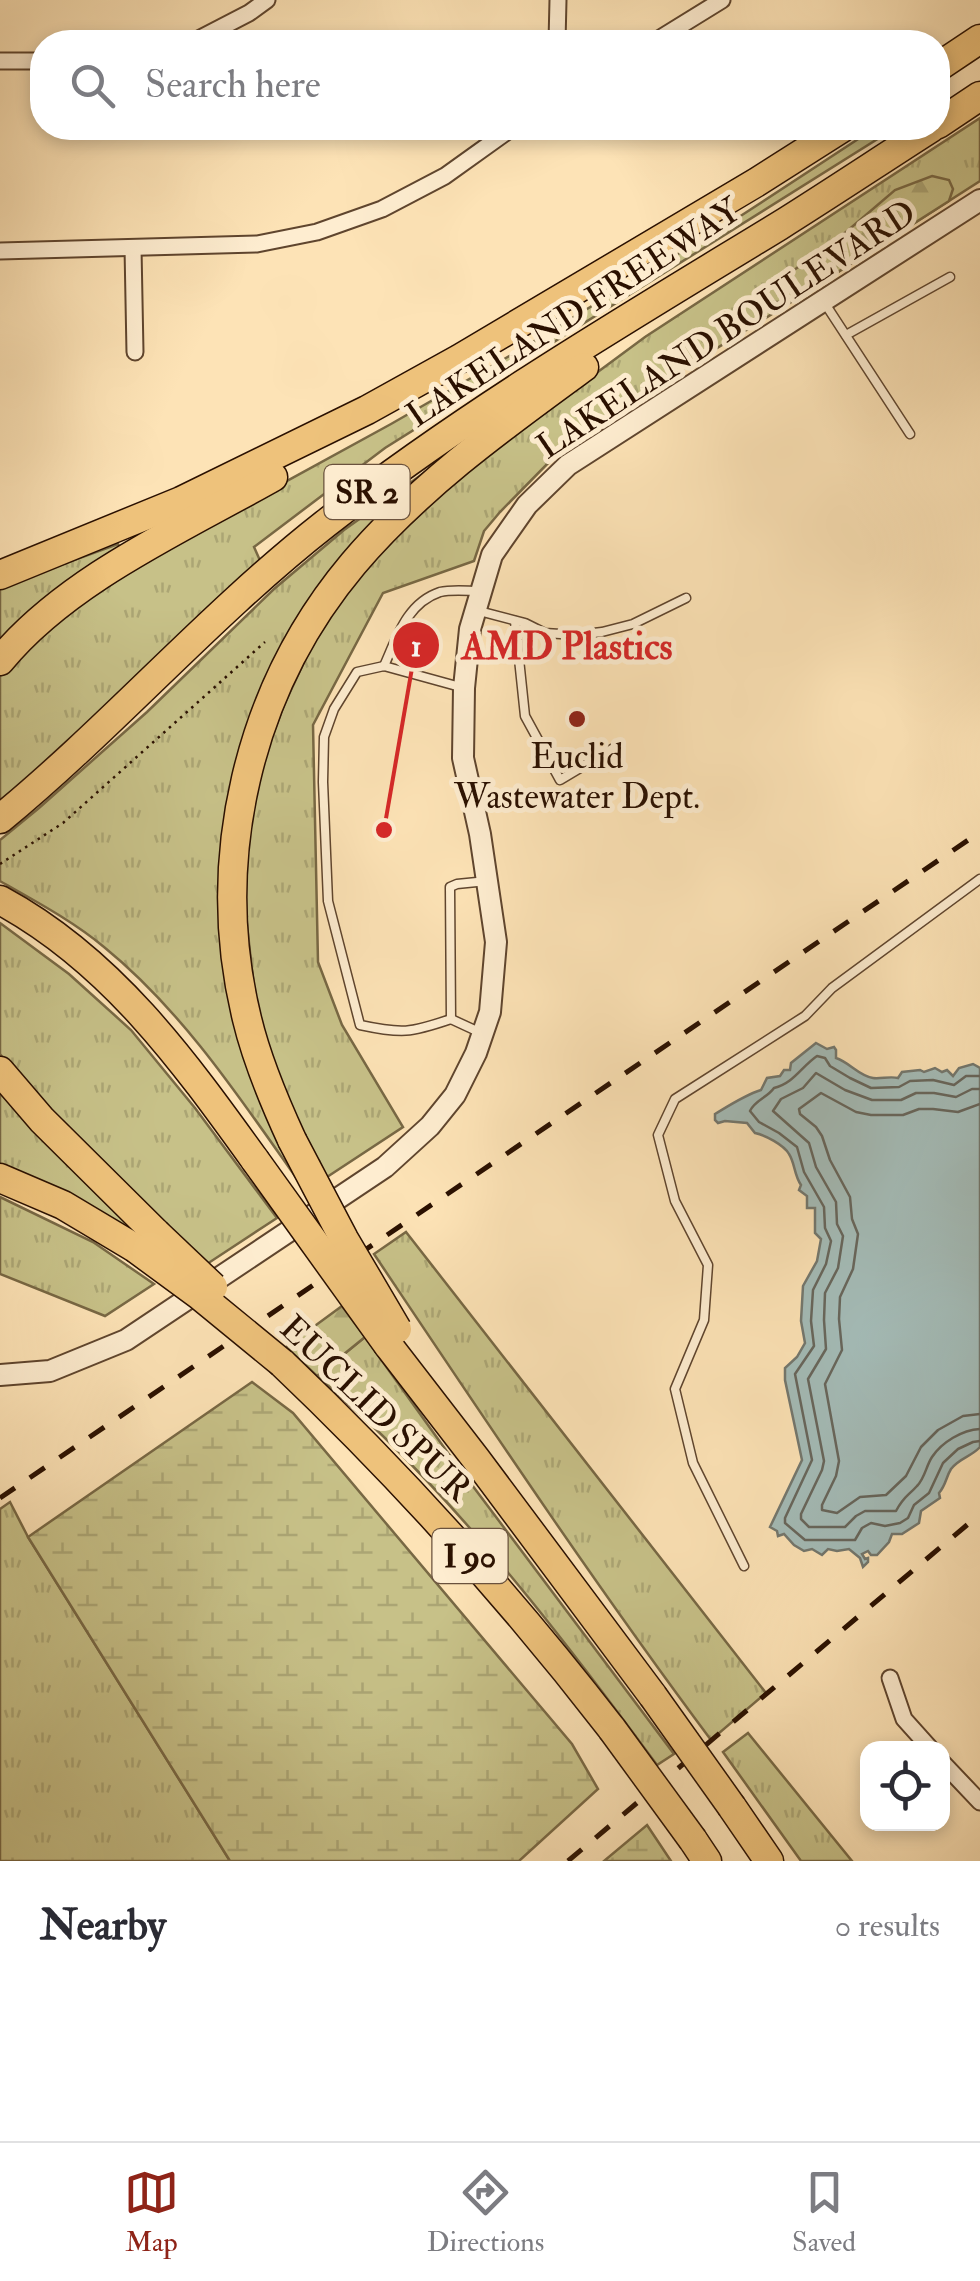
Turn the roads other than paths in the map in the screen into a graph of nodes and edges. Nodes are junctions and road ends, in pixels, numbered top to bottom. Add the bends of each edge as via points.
1 (267, 0) edge
2 (558, 0) edge
3 (722, 0) edge
4 (216, 30) edge
5 (557, 30) edge
6 (673, 30) edge
7 (980, 40) edge
8 (950, 59) edge
9 (0, 61) edge
10 (30, 61) edge
11 (980, 96) edge
12 (950, 116) edge
13 (495, 140) edge
14 (823, 140) edge
15 (912, 140) edge
16 (756, 182) junction
17 (980, 200) edge
18 (780, 225) junction
19 (133, 248) junction
20 (0, 251) edge
21 (950, 277) dead end
22 (824, 302) junction
23 (846, 335) junction
24 (135, 352) dead end
25 (910, 434) dead end
26 (0, 574) edge
27 (686, 598) dead end
28 (477, 601) junction
29 (515, 620) junction
30 (0, 661) edge
31 (384, 666) junction
32 (464, 688) junction
33 (616, 746) dead end
34 (0, 819) edge
35 (980, 879) edge
36 (487, 880) junction
37 (8, 904) edge
38 (451, 1018) junction
39 (483, 1034) junction
40 (0, 1071) edge
41 (0, 1178) edge
42 (146, 1240) junction
43 (394, 1340) junction
44 (0, 1375) edge
45 (744, 1566) dead end
46 (890, 1678) dead end
47 (924, 1741) edge
48 (950, 1770) edge
49 (980, 1802) edge
50 (700, 1851) edge
51 (769, 1861) edge

1 - 4 street
2 - 5 street
3 - 6 street
7 - 8 highway
9 - 10 street
11 - 12 highway, LAKELAND FREEWAY / SR 2
13 - 19 street via 445,176 317,232 257,244
14 - 16 highway, LAKELAND FREEWAY / SR 2
15 - 18 highway, LAKELAND FREEWAY / SR 2
16 - 26 highway, LAKELAND FREEWAY / SR 2 via 367,410 181,501
16 - 30 highway via 551,320 110,570 45,617
17 - 22 street, LAKELAND BOULEVARD
18 - 34 highway, LAKELAND FREEWAY / SR 2 via 490,407 362,496 242,595
18 - 43 highway, bridge via 420,495 334,588 286,666 261,724 237,818 232,901 247,1020 292,1140
19 - 20 street
19 - 24 street
21 - 23 lane
22 - 23 lane
22 - 28 street, LAKELAND BOULEVARD via 568,465 527,505 492,555
23 - 25 lane
27 - 29 lane via 602,632 545,634
28 - 29 lane
28 - 31 lane via 443,591 419,602
28 - 32 street, LAKELAND BOULEVARD
29 - 33 lane via 524,716 560,780
31 - 32 lane
31 - 38 lane via 357,672 324,737 328,901 360,1025 396,1032
32 - 36 street, LAKELAND BOULEVARD via 464,758
35 - 45 lane via 832,988 805,1016 674,1099 658,1135 675,1201 708,1264 704,1320 674,1390 694,1463
36 - 38 lane via 450,887
36 - 39 street, LAKELAND BOULEVARD via 496,942
37 - 43 highway, EUCLID SPUR / I 90, bridge via 130,1000
38 - 39 lane
39 - 44 street, LAKELAND BOULEVARD via 455,1096 385,1167 126,1340 50,1370
40 - 42 highway
41 - 42 highway
42 - 50 highway, EUCLID SPUR / I 90, bridge via 238,1311 462,1547 612,1730
43 - 51 highway, EUCLID SPUR / I 90, bridge
46 - 47 street via 904,1719
48 - 49 street

